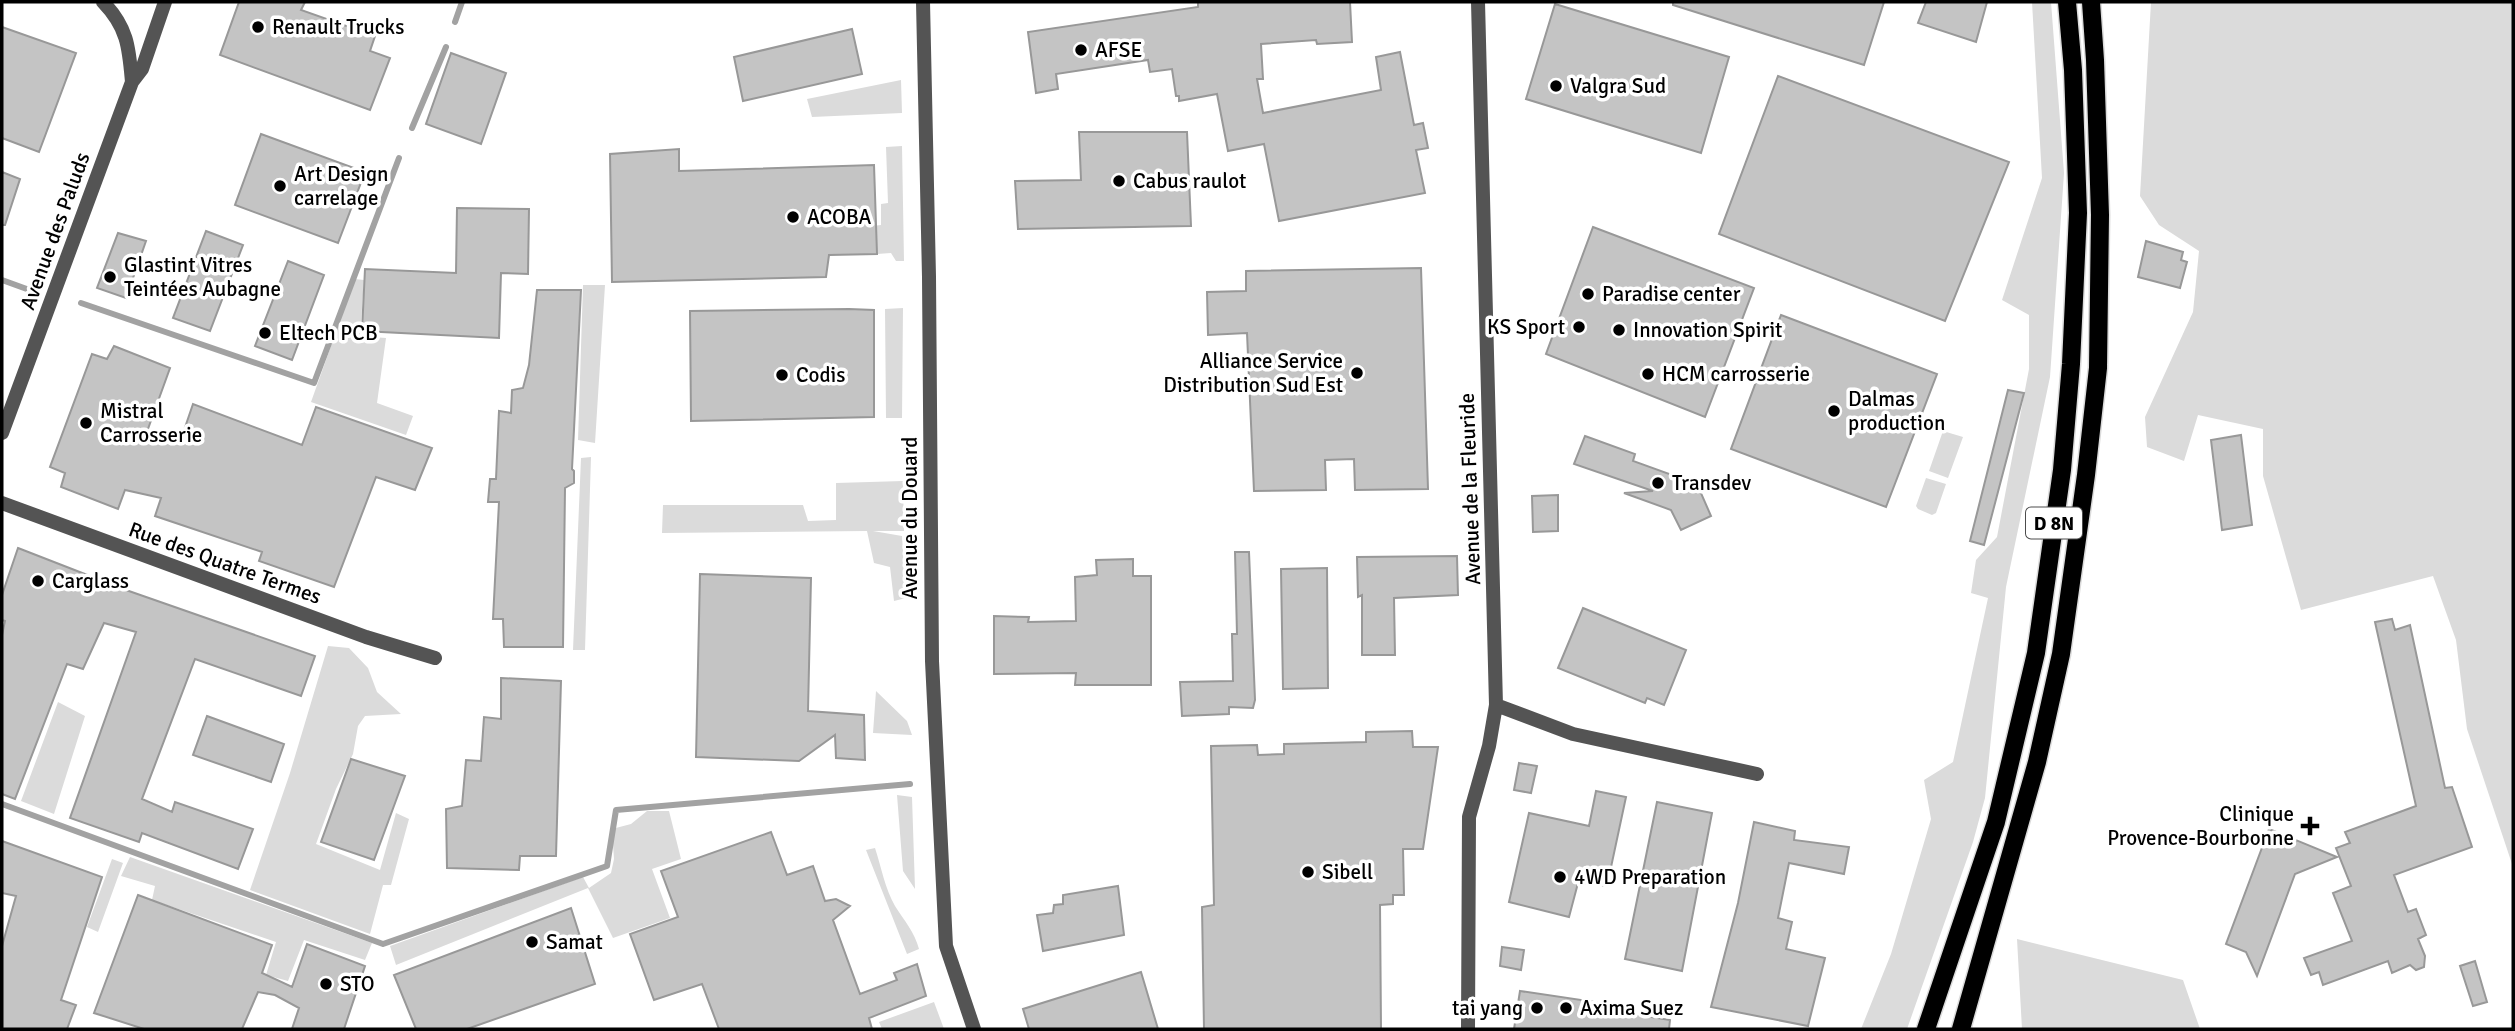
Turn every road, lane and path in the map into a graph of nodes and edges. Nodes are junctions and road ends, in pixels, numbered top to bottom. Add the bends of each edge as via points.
1 (104, 2) edge
2 (165, 2) edge
3 (923, 2) edge
4 (1478, 2) edge
5 (2067, 2) edge
6 (2091, 2) edge
7 (132, 82) junction
8 (2, 433) edge
9 (2, 503) edge
10 (435, 658) dead end
11 (1496, 705) junction
12 (1757, 774) dead end
13 (974, 1029) edge
14 (1468, 1029) edge
15 (1926, 1029) edge
16 (1961, 1029) edge

1 - 7 street, Avenue des Paluds via 125,33
2 - 7 street, Avenue des Paluds via 142,69
3 - 13 street, Avenue du Douard via 932,661 946,946
4 - 11 street, Avenue de la Fleuride
5 - 15 main road, D 8N via 2078,214 2060,483 2036,653 1996,822
6 - 16 main road, D 8N via 2100,215 2098,368 2086,475 2061,654 2037,762
7 - 8 street, Avenue des Paluds
9 - 10 street, Rue des Quatre Termes
11 - 12 street via 1573,734
11 - 14 street, Avenue de la Fleuride via 1469,817

